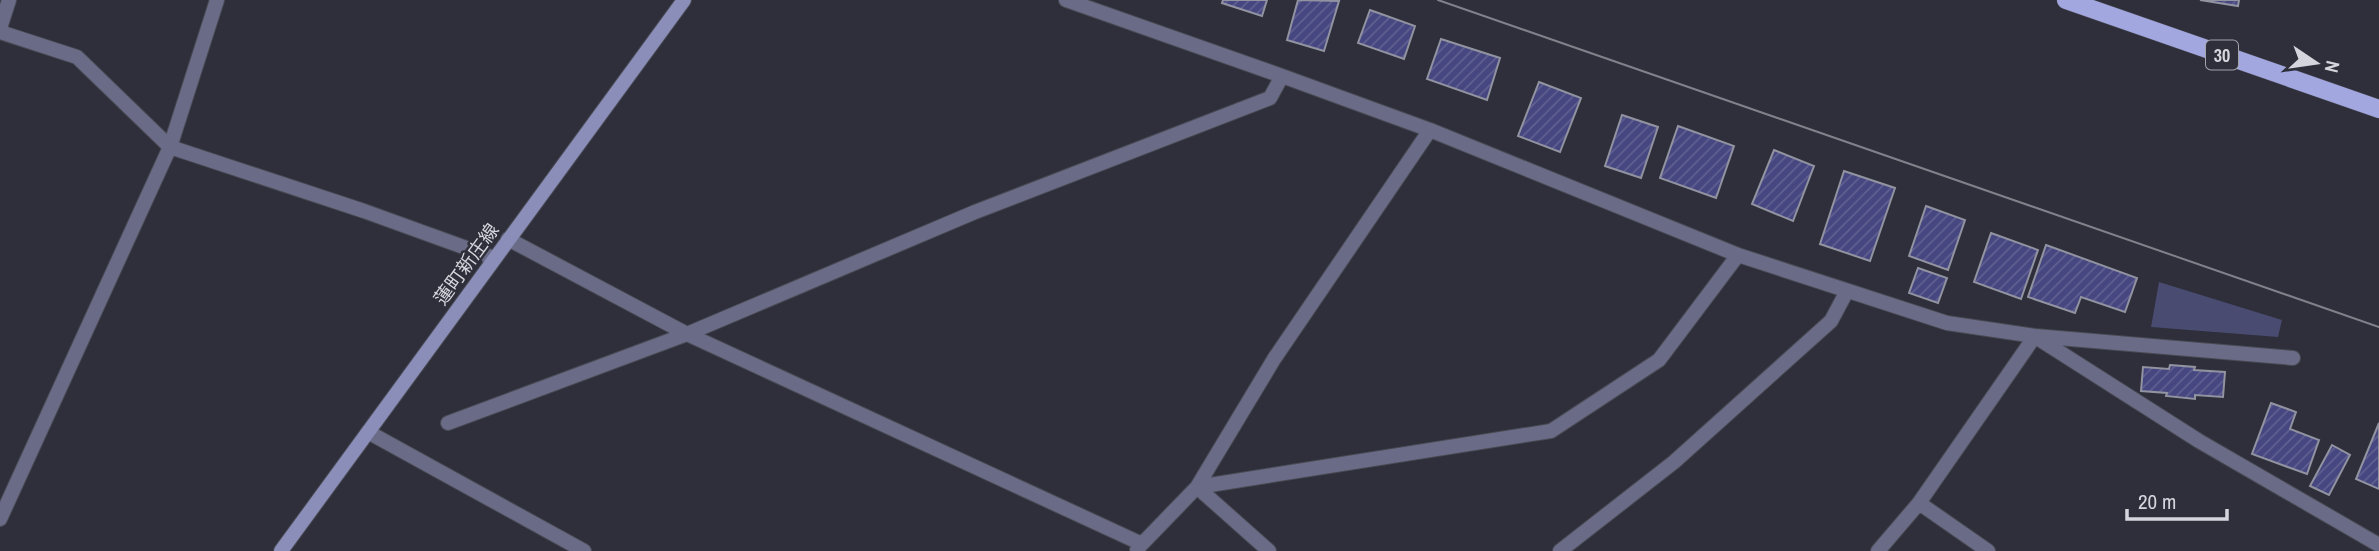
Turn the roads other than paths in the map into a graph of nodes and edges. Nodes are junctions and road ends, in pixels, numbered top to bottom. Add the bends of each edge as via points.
1 (9, 0) edge
2 (218, 0) edge
3 (684, 0) edge
4 (1066, 0) edge
5 (2066, 0) edge
6 (0, 30) edge
7 (1282, 76) junction
8 (2379, 109) edge
9 (1430, 130) junction
10 (170, 147) junction
11 (508, 239) junction
12 (1738, 255) junction
13 (494, 258) junction
14 (1847, 292) junction
15 (687, 334) junction
16 (2035, 336) junction
17 (2293, 358) dead end
18 (448, 423) dead end
19 (369, 432) junction
20 (1198, 487) junction
21 (1919, 503) junction
22 (0, 519) edge
23 (2379, 545) edge
24 (1138, 547) edge
25 (281, 551) edge
26 (584, 551) edge
27 (1269, 551) edge
28 (1560, 551) edge
29 (1878, 551) edge
30 (1988, 551) edge

1 - 6 street
2 - 10 street
3 - 11 main road, 蓮町新庄線
4 - 7 street
5 - 8 main road, 30
6 - 10 street via 77,57
7 - 9 street
7 - 15 street via 1270,98 975,212
9 - 12 street
9 - 20 street via 1274,359
10 - 13 street
10 - 22 street
11 - 13 main road, 蓮町新庄線
11 - 15 street
12 - 14 street
12 - 20 street via 1659,360 1551,431
13 - 19 main road, 蓮町新庄線
14 - 16 street via 1947,323
14 - 28 street via 1831,321 1674,462
15 - 18 street
15 - 24 street
16 - 17 street
16 - 21 street
16 - 23 street via 2199,441
19 - 25 main road, 蓮町新庄線
19 - 26 street
20 - 24 street
20 - 27 street
21 - 29 street
21 - 30 street

